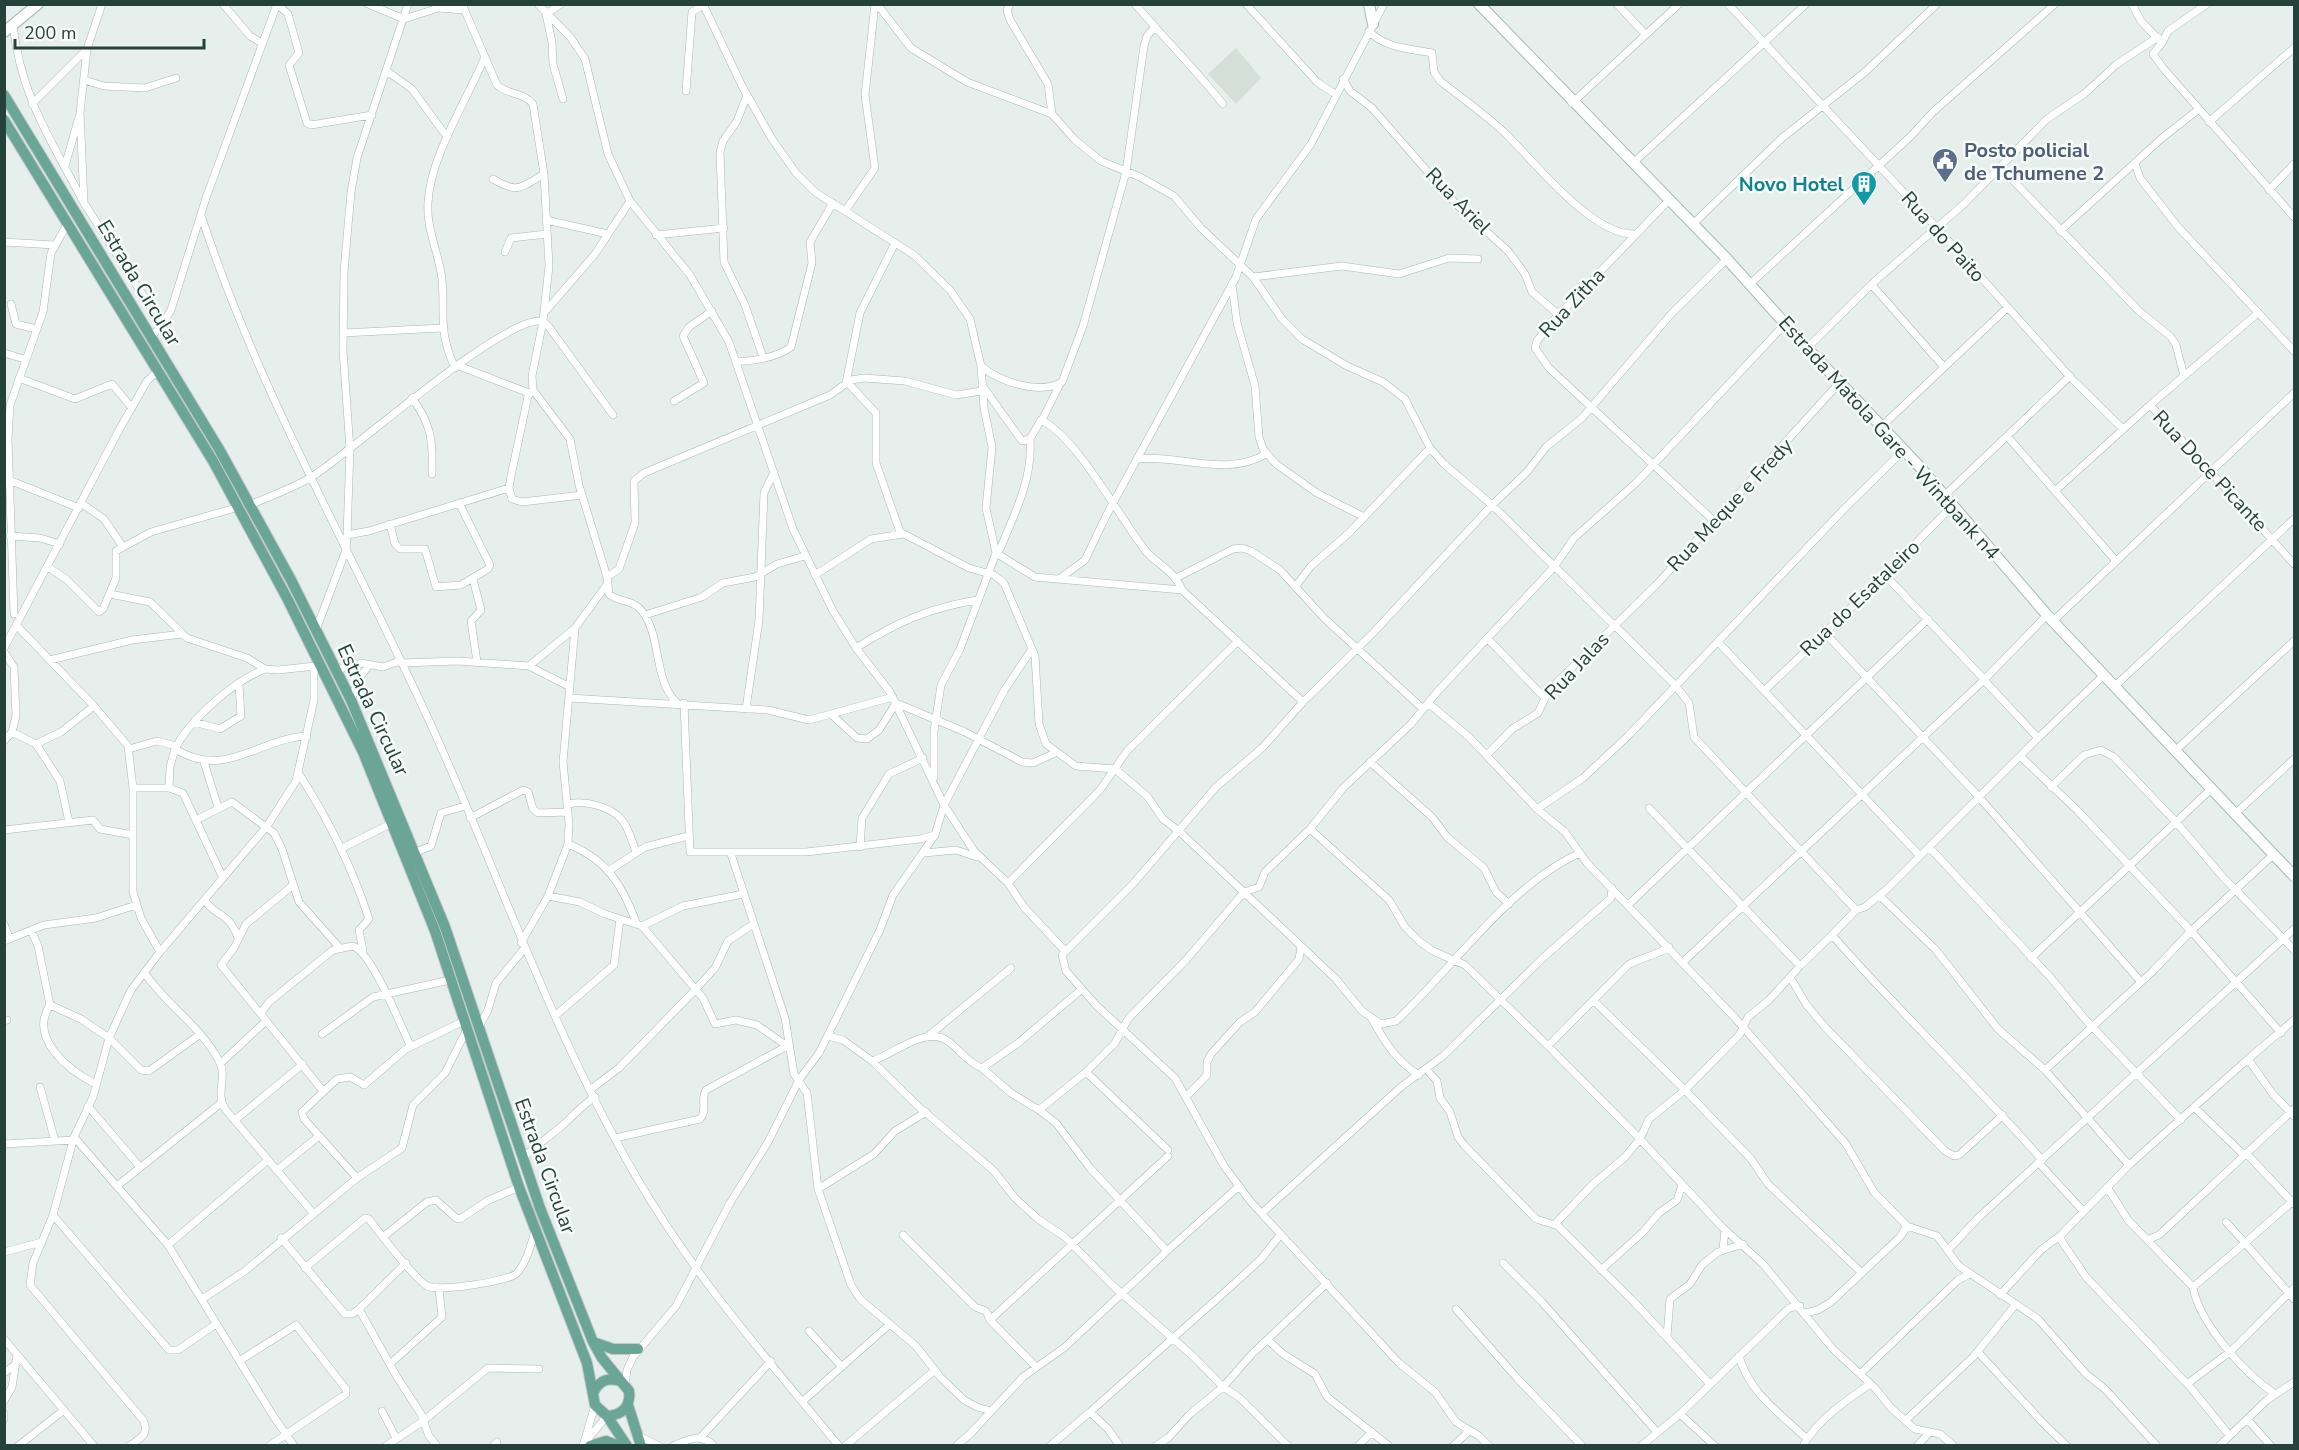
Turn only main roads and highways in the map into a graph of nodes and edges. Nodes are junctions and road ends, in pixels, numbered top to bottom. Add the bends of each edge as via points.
1 (4, 95) edge
2 (5, 122) edge
3 (245, 506) junction
4 (470, 1026) junction
5 (593, 1342) junction
6 (638, 1349) road end
7 (623, 1383) junction
8 (593, 1394) junction
9 (628, 1405) junction
10 (607, 1416) junction
11 (586, 1444) edge
12 (619, 1446) edge
13 (627, 1446) edge
14 (641, 1446) edge

1 - 3 main road, Estrada Circular via 152,337
2 - 3 main road, Estrada Circular
3 - 4 main road, Estrada Circular via 317,666 363,752
3 - 4 main road, Estrada Circular via 351,700 445,927
4 - 5 main road, Estrada Circular
4 - 8 main road, Estrada Circular via 519,1187 587,1363
5 - 6 main road via 613,1349
5 - 7 main road, Estrada Circular
7 - 8 main road via 601,1382
7 - 9 main road via 629,1391
8 - 10 main road via 595,1405
9 - 10 main road via 619,1414
9 - 14 main road
10 - 13 main road
11 - 12 main road via 606,1441

